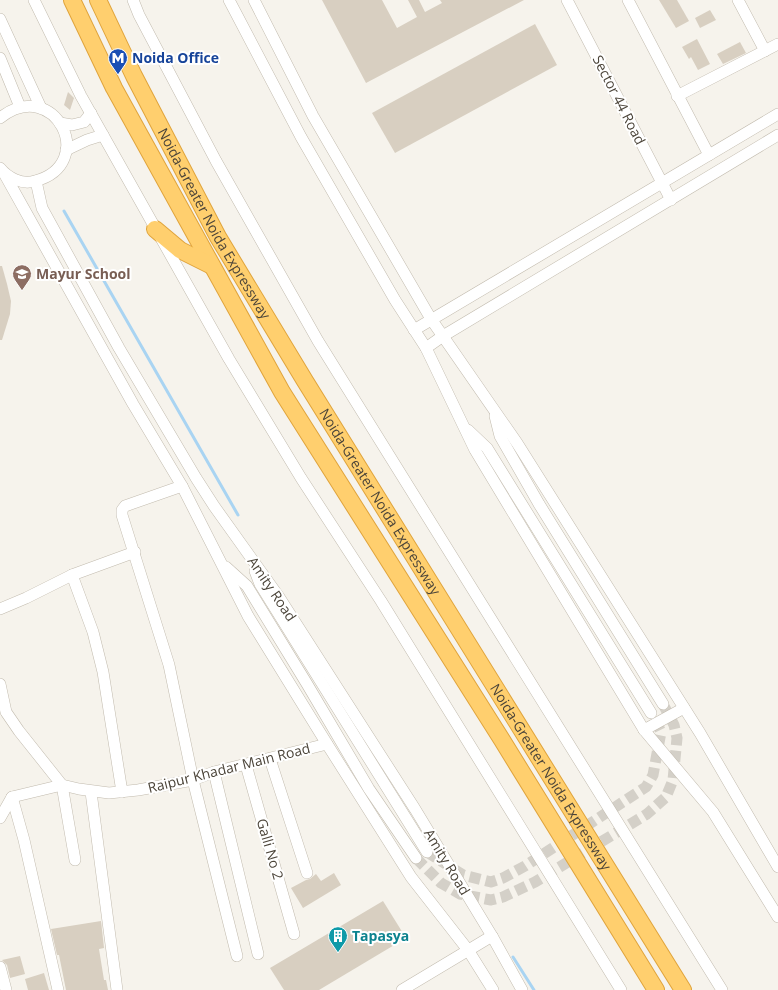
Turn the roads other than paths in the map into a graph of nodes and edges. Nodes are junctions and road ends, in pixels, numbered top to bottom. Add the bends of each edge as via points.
1 (34, 0) edge
2 (72, 0) edge
3 (98, 0) edge
4 (132, 0) edge
5 (229, 0) edge
6 (254, 0) edge
7 (567, 0) edge
8 (628, 0) edge
9 (738, 0) edge
10 (0, 19) edge
11 (778, 44) edge
12 (764, 51) junction
13 (0, 58) edge
14 (677, 96) junction
15 (20, 107) junction
16 (41, 108) junction
17 (91, 113) junction
18 (778, 114) edge
19 (0, 118) edge
20 (60, 123) junction
21 (103, 135) junction
22 (778, 136) edge
23 (66, 150) junction
24 (709, 155) junction
25 (3, 172) edge
26 (36, 181) junction
27 (662, 182) junction
28 (671, 200) junction
29 (155, 229) junction
30 (212, 266) junction
31 (431, 319) junction
32 (414, 330) junction
33 (442, 336) junction
34 (426, 348) junction
35 (492, 408) junction
36 (462, 425) junction
37 (182, 486) junction
38 (135, 552) junction
39 (250, 556) junction
40 (221, 562) junction
41 (72, 575) junction
42 (0, 609) edge
43 (0, 684) edge
44 (663, 704) tunnel mouth
45 (684, 708) junction
46 (651, 713) tunnel mouth
47 (644, 730) junction
48 (326, 744) junction
49 (270, 759) junction
50 (246, 765) junction
51 (214, 772) junction
52 (193, 780) junction
53 (62, 785) junction
54 (91, 792) junction
55 (122, 792) junction
56 (12, 797) junction
57 (0, 818) edge
58 (427, 852) tunnel mouth
59 (416, 858) tunnel mouth
60 (75, 860) dead end
61 (778, 867) edge
62 (306, 873) dead end
63 (778, 917) edge
64 (294, 934) dead end
65 (492, 936) junction
66 (468, 950) junction
67 (258, 954) dead end
68 (237, 956) dead end
69 (0, 967) edge
70 (6, 990) edge
71 (58, 990) edge
72 (117, 990) edge
73 (402, 990) edge
74 (493, 990) edge
75 (522, 990) edge
76 (621, 990) edge
77 (656, 990) edge
78 (683, 990) edge
79 (722, 990) edge

1 - 17 street
2 - 30 highway, Noida-Greater Noida Expressway via 114,88
3 - 78 highway, Noida-Greater Noida Expressway via 134,76 218,236 309,388
4 - 79 street via 216,160 318,341
5 - 32 street via 301,136
6 - 31 street via 313,116
7 - 27 street, Sector 44 Road
8 - 14 street
9 - 12 street
10 - 16 street
11 - 12 street
12 - 14 street
13 - 15 street
14 - 24 street
15 - 16 street
15 - 19 street
16 - 20 street via 54,115
17 - 20 street via 84,122 72,125
17 - 21 street
18 - 24 street
20 - 23 street via 67,141
21 - 23 street
21 - 29 street
22 - 28 street
23 - 26 street via 58,170 46,179
24 - 27 street
25 - 26 street via 16,181
25 - 37 street, Amity Road
26 - 39 street, Amity Road via 42,208 119,348 196,478
27 - 28 street, Sector 44 Road
27 - 31 street
28 - 33 street
29 - 30 highway via 180,250
29 - 76 street via 229,360 301,478 381,602
30 - 77 highway, Noida-Greater Noida Expressway via 282,392
31 - 32 street
31 - 33 street
32 - 34 street
33 - 34 street
33 - 35 street
34 - 36 street
35 - 44 street via 500,436 539,504
35 - 45 street via 517,443
36 - 46 street via 487,448
36 - 47 street
37 - 38 street via 126,506 122,510
37 - 40 street, Amity Road
38 - 41 street
38 - 52 street via 169,665
39 - 58 street via 260,584
39 - 65 street, Amity Road via 415,809
40 - 48 street, Amity Road via 248,616
40 - 59 street via 247,586 369,789
41 - 42 street
41 - 55 street via 93,632 103,672
43 - 53 street via 6,712
45 - 47 street
45 - 61 street
47 - 63 street via 713,812
48 - 49 street, Raipur Khadar Main Road
48 - 66 street, Amity Road via 412,877
49 - 50 street, Raipur Khadar Main Road
49 - 62 street
50 - 51 street, Raipur Khadar Main Road
50 - 64 street, Galli No 2
51 - 52 street, Raipur Khadar Main Road
51 - 67 street
52 - 55 street, Raipur Khadar Main Road
52 - 68 street
53 - 54 street, Raipur Khadar Main Road
53 - 56 street
53 - 60 street
54 - 55 street, Raipur Khadar Main Road
54 - 72 street
56 - 57 street
56 - 71 street
65 - 66 street
65 - 75 street, Amity Road
66 - 73 street
66 - 74 street, Amity Road
69 - 70 street

